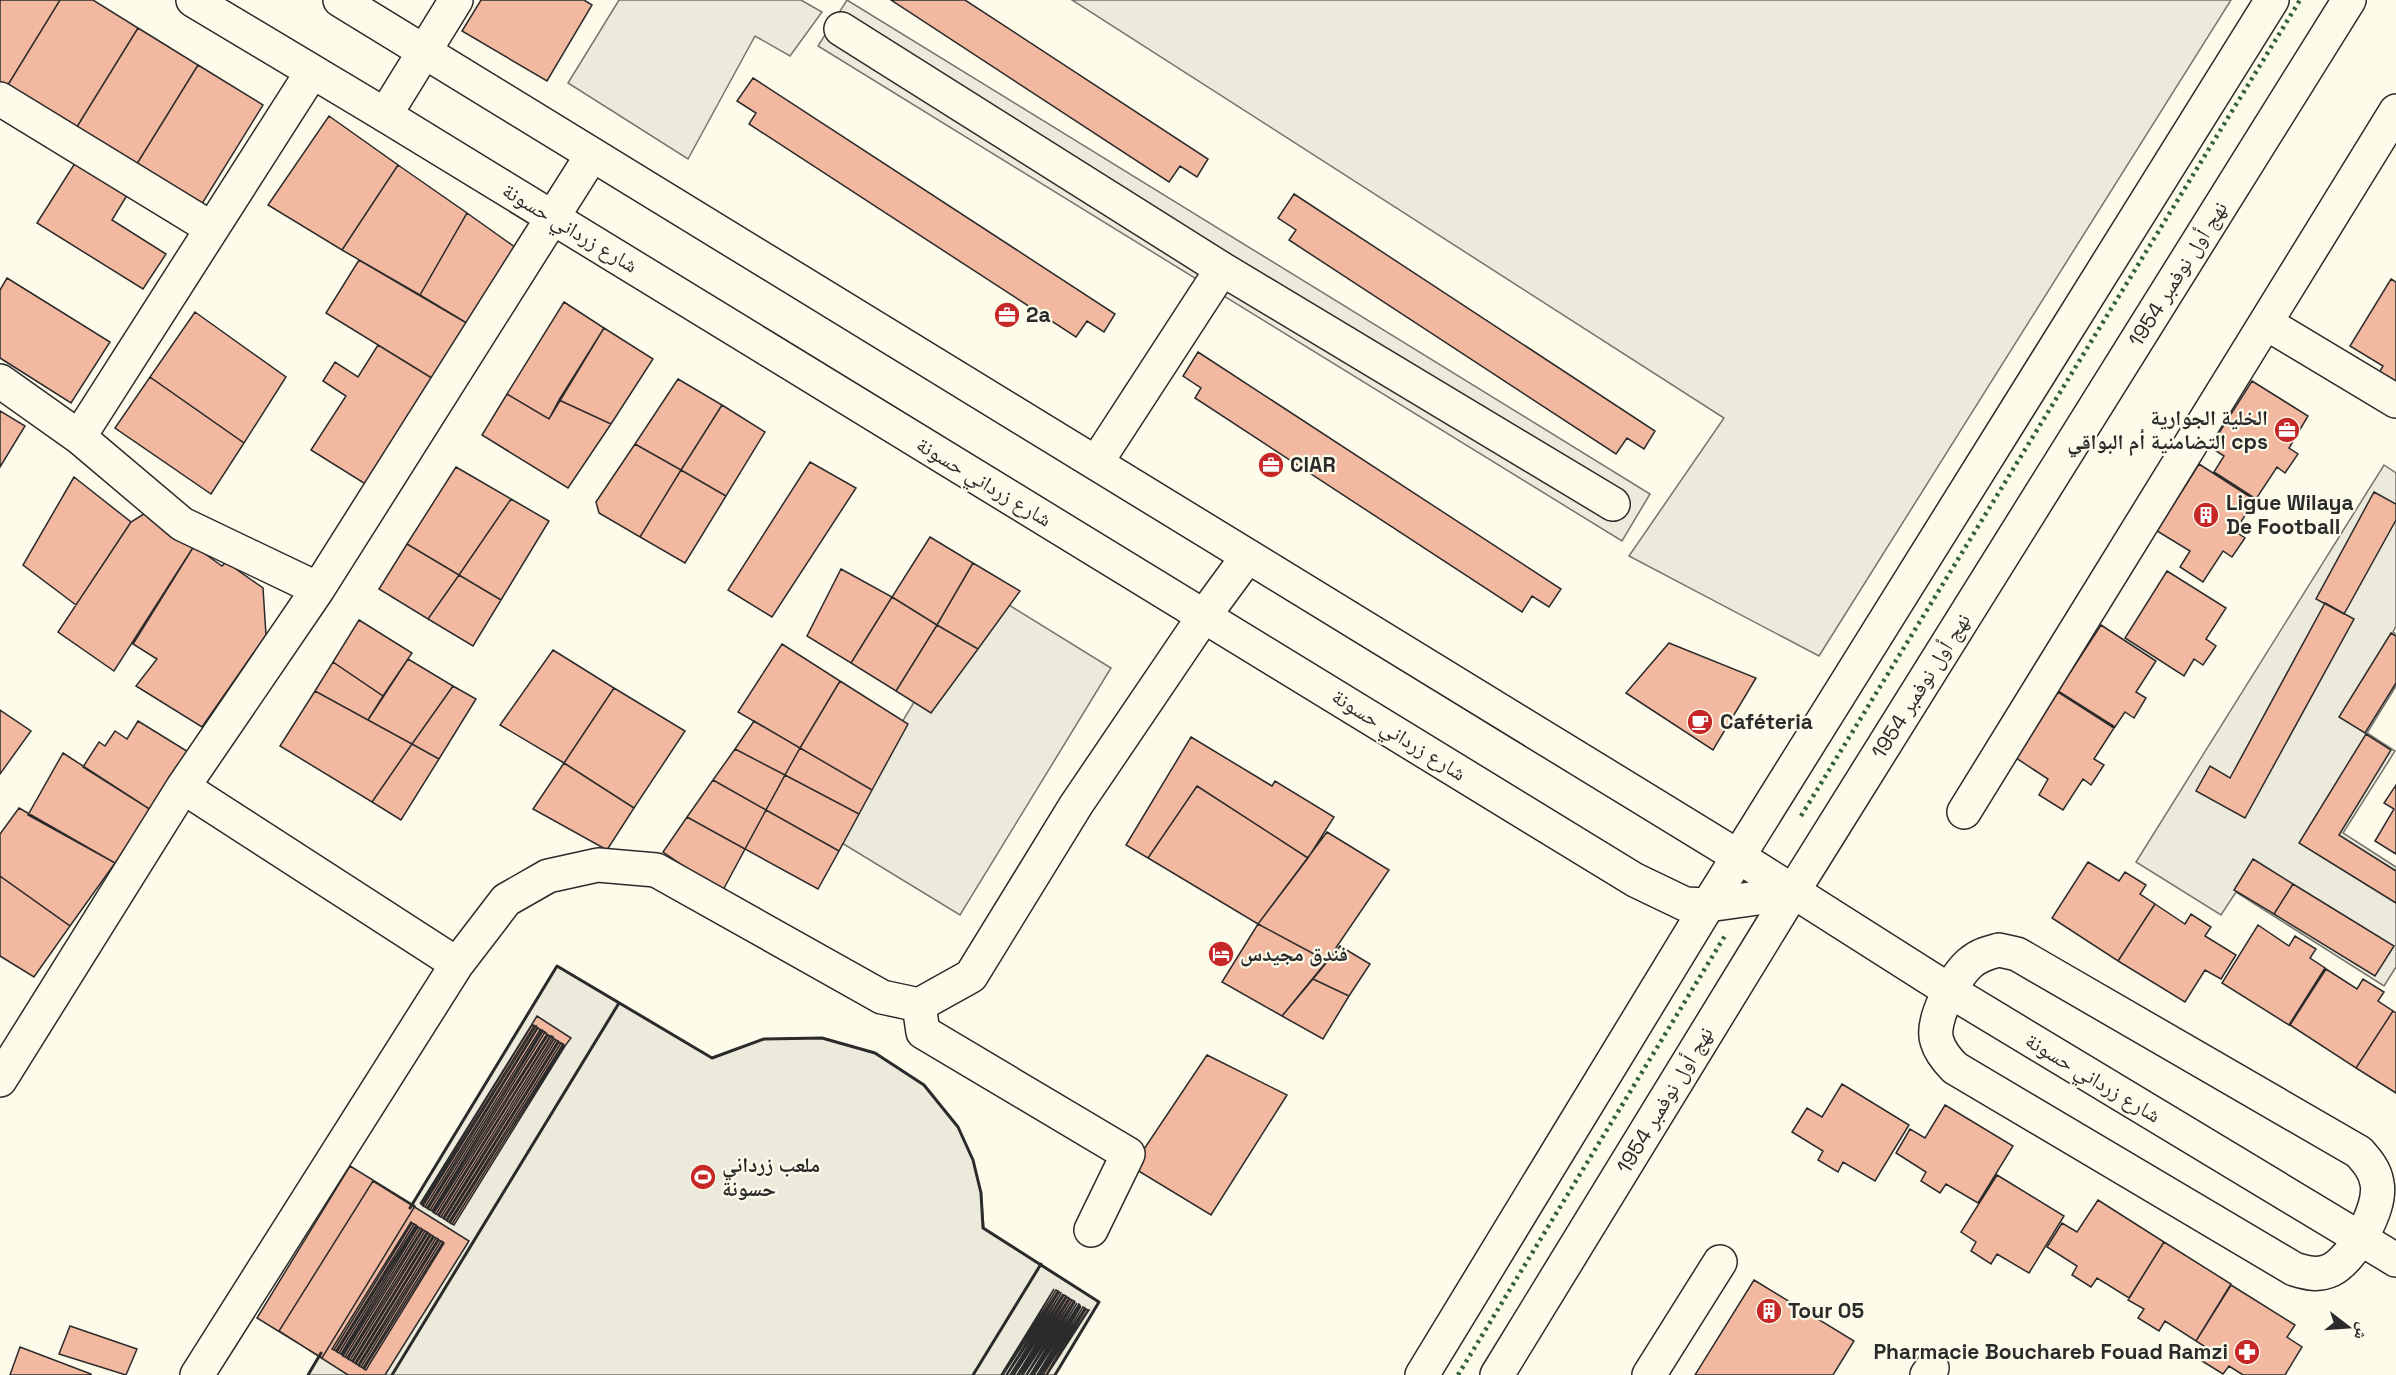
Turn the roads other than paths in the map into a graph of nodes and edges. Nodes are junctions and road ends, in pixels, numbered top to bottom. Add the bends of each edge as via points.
1 (193, 0) edge
2 (339, 0) edge
3 (456, 0) edge
4 (2271, 0) edge
5 (2349, 0) edge
6 (841, 29) dead end
7 (424, 52) junction
8 (312, 72) junction
9 (0, 99) edge
10 (2396, 111) edge
11 (385, 115) junction
12 (592, 154) junction
13 (554, 218) junction
14 (210, 228) junction
15 (1222, 269) junction
16 (2266, 323) junction
17 (0, 381) edge
18 (2396, 401) edge
19 (79, 437) junction
20 (1096, 463) junction
21 (1613, 504) dead end
22 (1248, 556) junction
23 (318, 589) junction
24 (1204, 616) junction
25 (183, 787) junction
26 (1964, 812) dead end
27 (1739, 857) junction
28 (1792, 892) junction
29 (1708, 905) junction
30 (457, 964) junction
31 (1950, 991) junction
32 (919, 1005) junction
33 (0, 1080) edge
34 (1091, 1230) dead end
35 (2360, 1238) junction
36 (2396, 1260) edge
37 (1719, 1262) dead end
38 (197, 1375) edge
39 (1422, 1375) edge
40 (1497, 1375) edge
41 (1649, 1375) edge

1 - 8 main road, شارع زرداني حسونة
2 - 7 main road, شارع زرداني حسونة
3 - 7 main road
4 - 27 main road
5 - 28 main road, نهج أول نوفمبر 1954
6 - 15 main road
7 - 11 main road
7 - 12 main road, شارع زرداني حسونة
8 - 11 main road, شارع زرداني حسونة
8 - 14 main road
9 - 14 main road
10 - 16 main road
11 - 13 main road, شارع زرداني حسونة
12 - 13 main road
12 - 20 main road, شارع زرداني حسونة
13 - 23 main road
13 - 24 main road, شارع زرداني حسونة
14 - 19 main road
15 - 20 main road
15 - 21 main road
16 - 18 main road
16 - 26 main road
17 - 19 main road
19 - 23 main road via 182,524
20 - 22 main road, شارع زرداني حسونة
22 - 24 main road
22 - 27 main road, شارع زرداني حسونة
23 - 25 main road
24 - 29 main road, شارع زرداني حسونة via 1635,880 1685,904
24 - 32 main road via 1076,805 971,976
25 - 30 main road
25 - 33 main road
27 - 28 main road, شارع زرداني حسونة
27 - 29 main road
28 - 29 main road, شارع زرداني حسونة
28 - 31 main road, شارع زرداني حسونة
28 - 40 main road, نهج أول نوفمبر 1954
29 - 39 main road
30 - 32 main road via 506,900 548,876 598,865 656,870 882,997
30 - 38 main road
31 - 35 main road, شارع زرداني حسونة
31 - 35 main road via 1936,1023 1936,1040 1945,1058 1965,1074 2294,1269 2313,1274 2330,1271 2343,1262
31 - 35 main road via 1969,964 1982,954 1999,950 2017,954 2359,1152 2370,1165 2378,1200
32 - 34 main road via 923,1032 1128,1155
35 - 36 main road, شارع زرداني حسونة
37 - 41 main road

